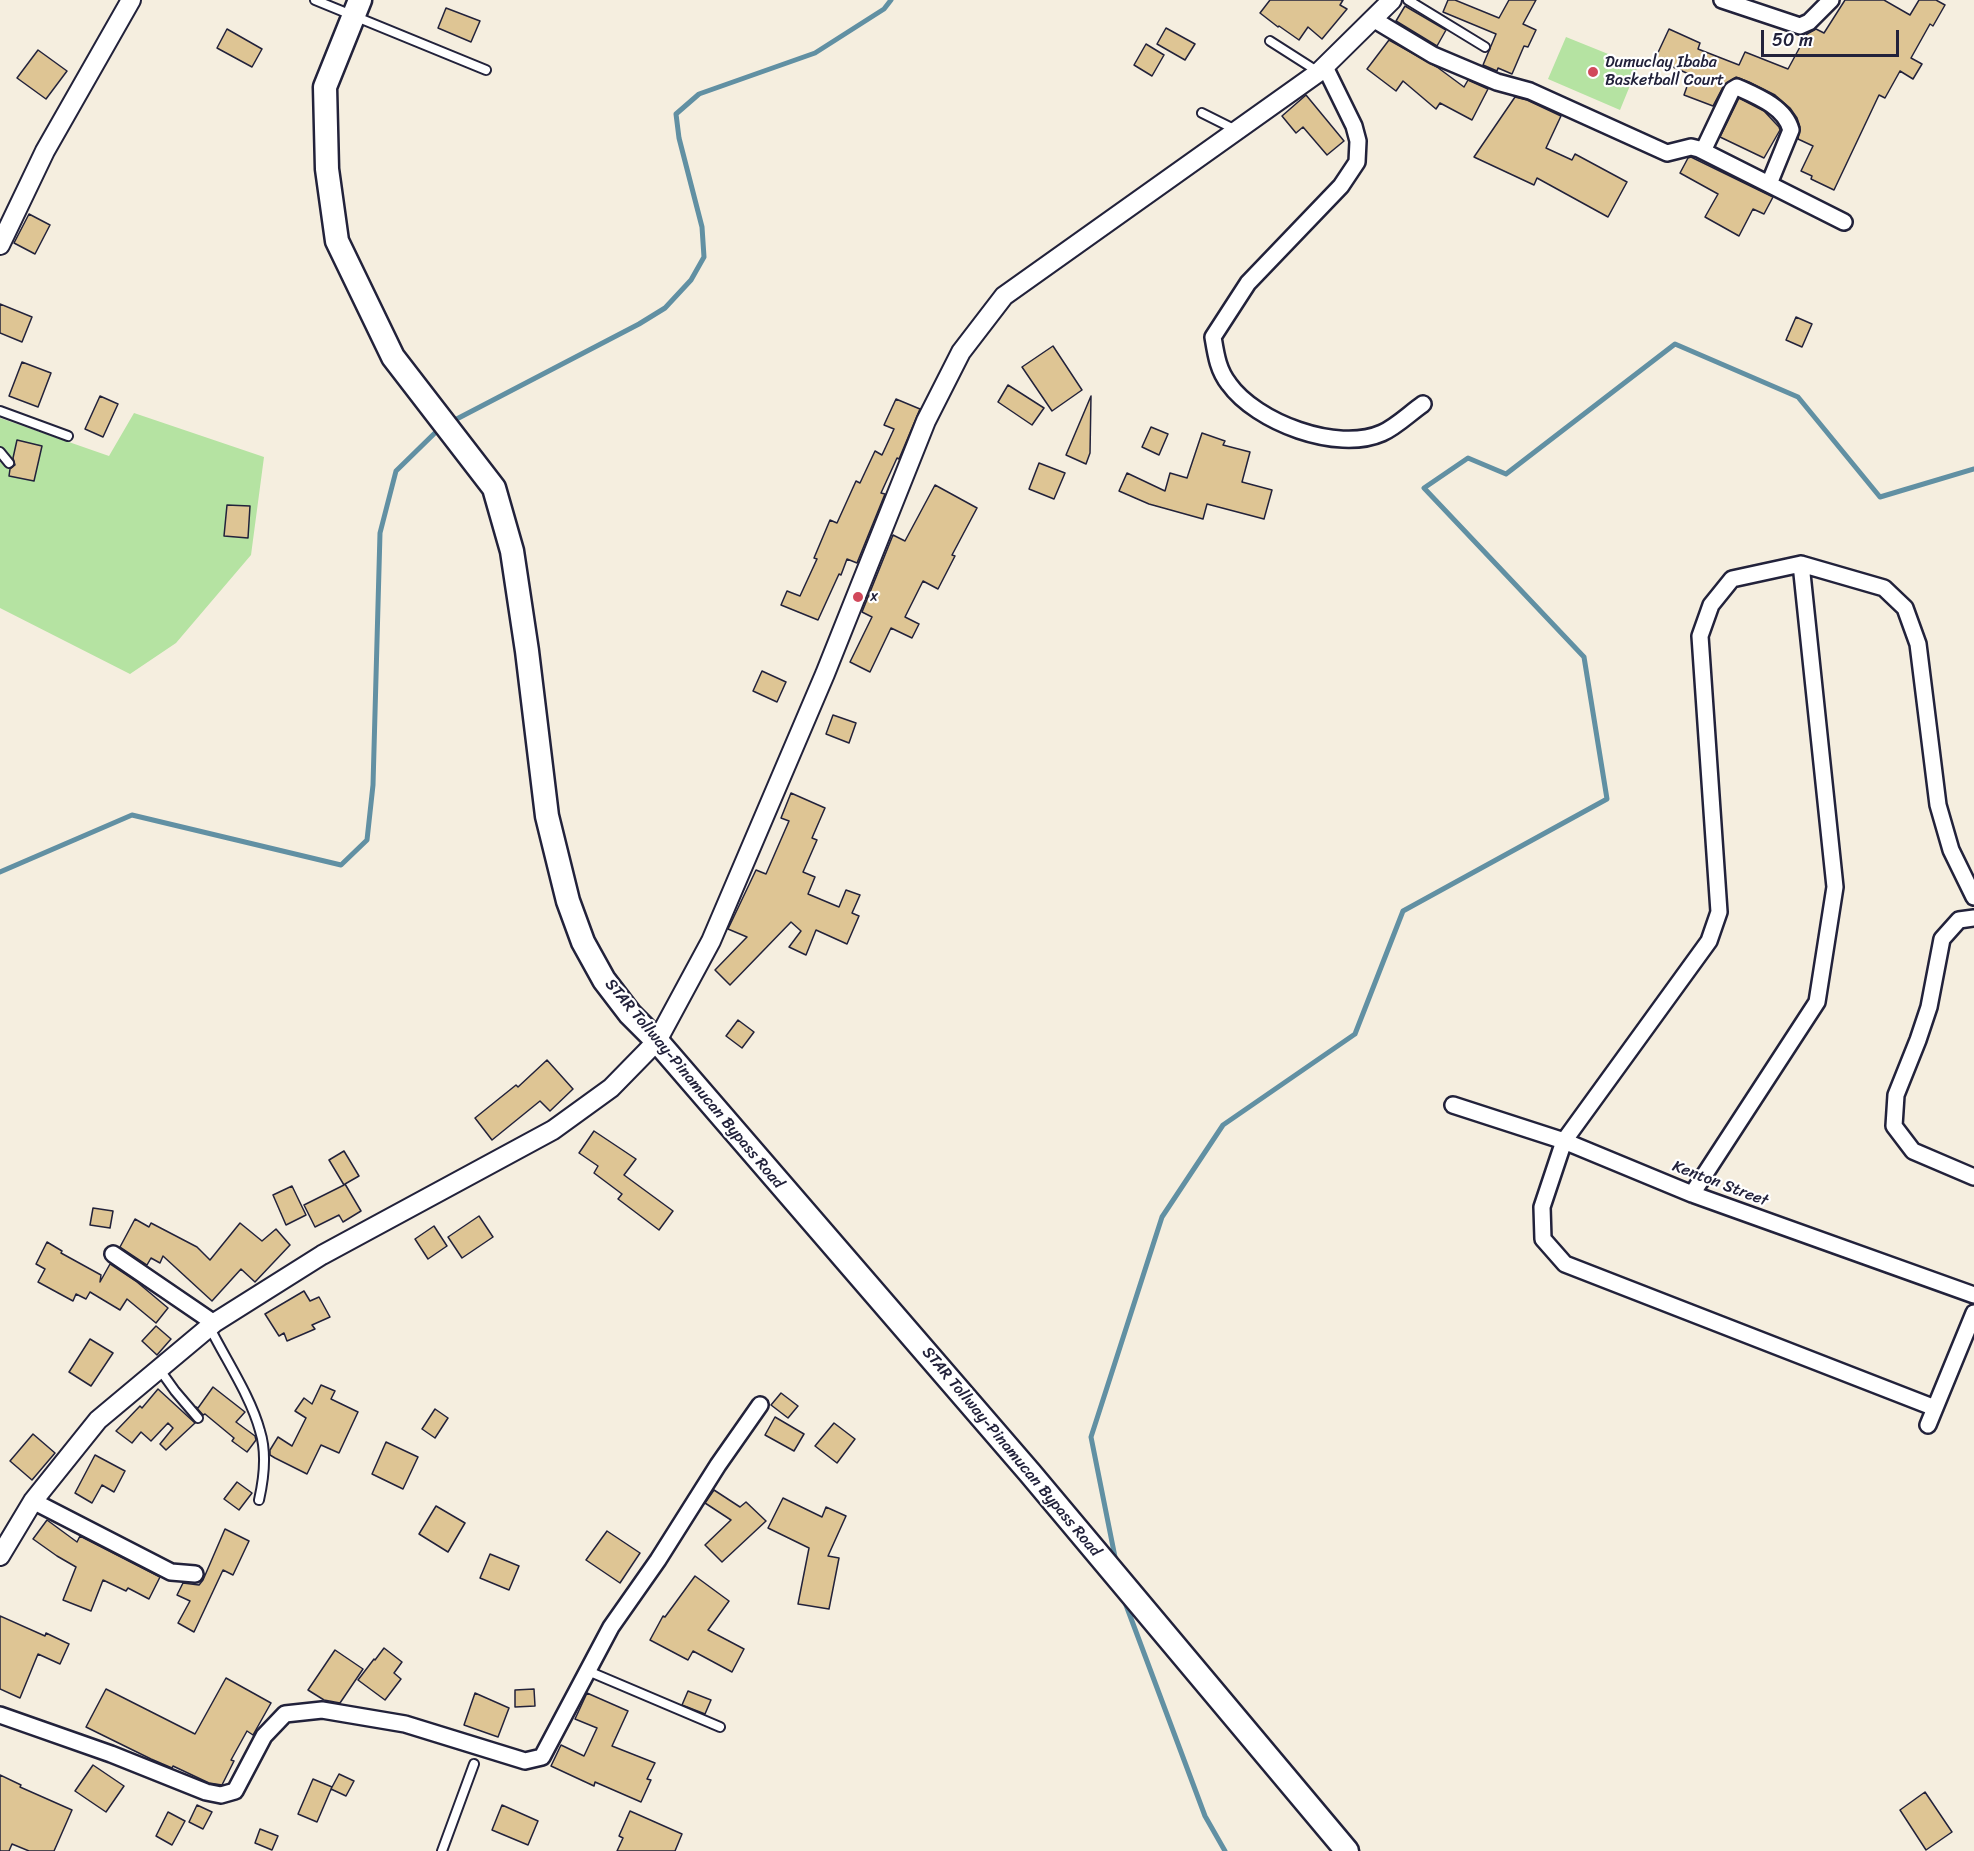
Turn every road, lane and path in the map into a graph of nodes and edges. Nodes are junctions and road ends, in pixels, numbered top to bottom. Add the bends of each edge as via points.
1 (131, 0) edge
2 (315, 0) edge
3 (1392, 0) edge
4 (1408, 0) edge
5 (1722, 0) edge
6 (1831, 0) edge
7 (357, 8) edge
8 (1373, 19) junction
9 (1270, 41) dead end
10 (1485, 46) dead end
11 (1322, 69) junction
12 (486, 70) dead end
13 (1202, 112) dead end
14 (1236, 130) junction
15 (1703, 151) junction
16 (1769, 184) junction
17 (1844, 222) dead end
18 (0, 245) edge
19 (1423, 404) dead end
20 (0, 411) edge
21 (68, 436) dead end
22 (0, 452) edge
23 (9, 463) dead end
24 (1801, 564) junction
25 (1974, 897) edge
26 (1974, 918) edge
27 (657, 1041) junction
28 (1453, 1105) dead end
29 (1564, 1141) junction
30 (1974, 1177) edge
31 (1692, 1194) junction
32 (113, 1254) dead end
33 (1974, 1295) edge
34 (1974, 1313) edge
35 (212, 1325) junction
36 (159, 1368) junction
37 (760, 1405) dead end
38 (1935, 1408) junction
39 (198, 1418) dead end
40 (1928, 1425) dead end
41 (259, 1500) dead end
42 (33, 1501) junction
43 (0, 1556) edge
44 (195, 1574) dead end
45 (588, 1671) junction
46 (0, 1715) edge
47 (720, 1727) dead end
48 (474, 1764) dead end
49 (442, 1851) edge
50 (1347, 1851) edge

1 - 18 street via 45,151
2 - 7 lane
3 - 8 street
4 - 10 lane
5 - 6 street via 1800,26
7 - 12 lane
7 - 27 main road, STAR Tollway-Pinamucan Bypass Road via 325,87 327,169 337,241 393,357 494,488 512,551 547,816 568,901 604,980
8 - 11 street
8 - 15 street via 1433,55 1530,92 1667,153 1691,147
9 - 11 lane
11 - 14 street
11 - 19 street via 1354,126 1357,162 1341,186 1248,283 1213,337 1217,363 1229,385 1254,410 1301,433 1348,440 1381,433
13 - 14 lane
14 - 27 street via 1004,296 961,352 926,421 825,674 716,930
15 - 16 street
15 - 16 street via 1732,90 1737,87 1760,97 1784,115 1791,130
16 - 17 street
20 - 21 lane
22 - 23 lane
24 - 25 street via 1884,588 1905,608 1918,644 1938,805 1951,850
24 - 29 street via 1732,579 1711,605 1700,636 1719,912 1709,941
24 - 31 street via 1835,887 1817,1002
26 - 30 street via 1959,920 1942,939 1929,1007 1896,1095 1894,1126 1913,1151
27 - 35 street via 611,1088 553,1130 322,1255
27 - 50 main road, STAR Tollway-Pinamucan Bypass Road via 1030,1473
28 - 29 street, Kenton Street
29 - 31 street, Kenton Street
29 - 38 street via 1542,1207 1543,1239 1565,1264
31 - 33 street, Kenton Street
32 - 35 street
34 - 38 street
35 - 36 street
35 - 41 lane via 261,1432 264,1462
36 - 39 lane
36 - 42 street via 98,1420
37 - 45 street via 611,1627
38 - 40 street
42 - 43 street
42 - 44 street via 171,1572
45 - 46 street via 542,1757 525,1761 479,1750 405,1724 322,1710 285,1714 264,1736 235,1791 221,1795
45 - 47 lane
48 - 49 lane

